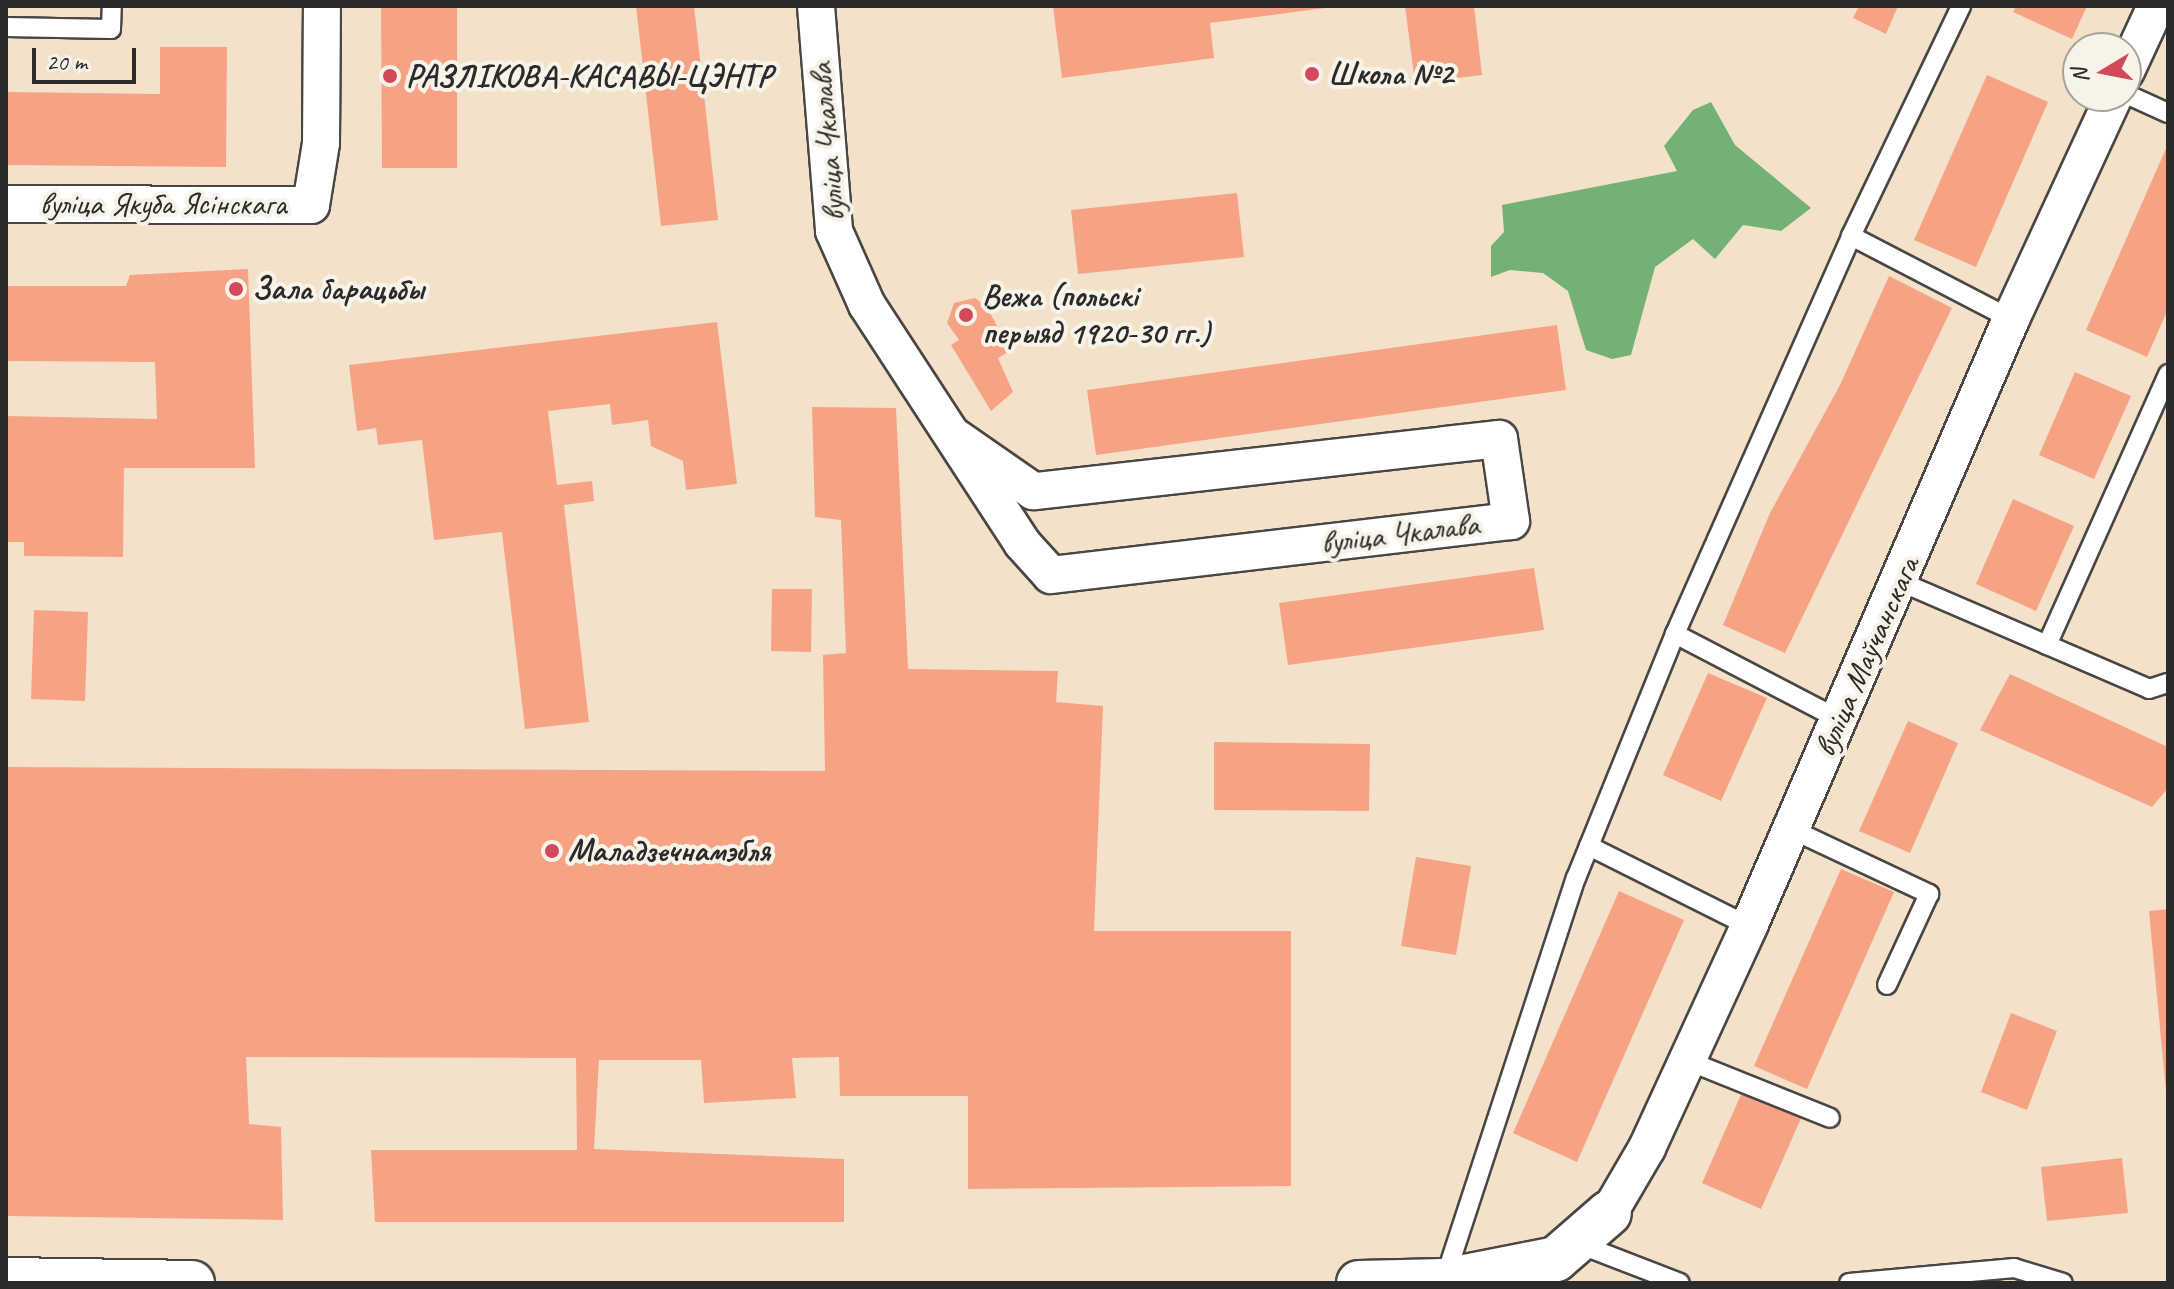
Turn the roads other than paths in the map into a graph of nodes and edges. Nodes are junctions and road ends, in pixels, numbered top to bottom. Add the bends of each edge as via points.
1 (112, 6) edge
2 (322, 6) edge
3 (816, 6) edge
4 (1961, 6) edge
5 (2156, 6) edge
6 (6, 27) edge
7 (2142, 36) edge
8 (2142, 101) edge
9 (2107, 112) edge
10 (2168, 113) edge
11 (6, 204) edge
12 (1851, 236) junction
13 (2011, 319) junction
14 (2168, 374) edge
15 (955, 437) junction
16 (1901, 582) junction
17 (1675, 634) junction
18 (2047, 645) junction
19 (2168, 683) edge
20 (1840, 720) junction
21 (1791, 829) junction
22 (1589, 846) junction
23 (1749, 926) junction
24 (1887, 985) dead end
25 (1686, 1060) junction
26 (1830, 1118) dead end
27 (1609, 1213) joint
28 (1576, 1242) junction
29 (6, 1280) edge
30 (1444, 1281) junction
31 (192, 1283) edge
32 (1359, 1283) edge
33 (1680, 1283) edge
34 (1849, 1283) edge
35 (2063, 1283) edge

1 - 6 lane via 111,29
2 - 11 street, вуліца Якуба Ясінскага via 321,143 311,205
3 - 15 street, вуліца Чкалава via 834,231 867,305
4 - 12 lane
5 - 7 street
8 - 10 lane
9 - 13 street, вуліца Маўчанскага
12 - 13 lane
12 - 17 lane
13 - 16 street, вуліца Маўчанскага
14 - 18 lane
15 - 15 street, вуліца Чкалава via 1022,543 1051,575 1511,521 1499,439 1033,491
16 - 18 lane
16 - 20 street, вуліца Маўчанскага
17 - 20 lane
17 - 22 lane
18 - 19 lane via 2149,689
20 - 21 street, вуліца Маўчанскага
21 - 23 street, вуліца Маўчанскага
21 - 24 lane via 1929,894
22 - 23 lane
22 - 30 lane
23 - 25 street, вуліца Маўчанскага
25 - 26 lane
25 - 27 street, вуліца Маўчанскага via 1647,1148
27 - 28 street
28 - 30 street via 1556,1259
28 - 33 lane
29 - 31 street
30 - 32 street
34 - 35 lane via 2014,1268

